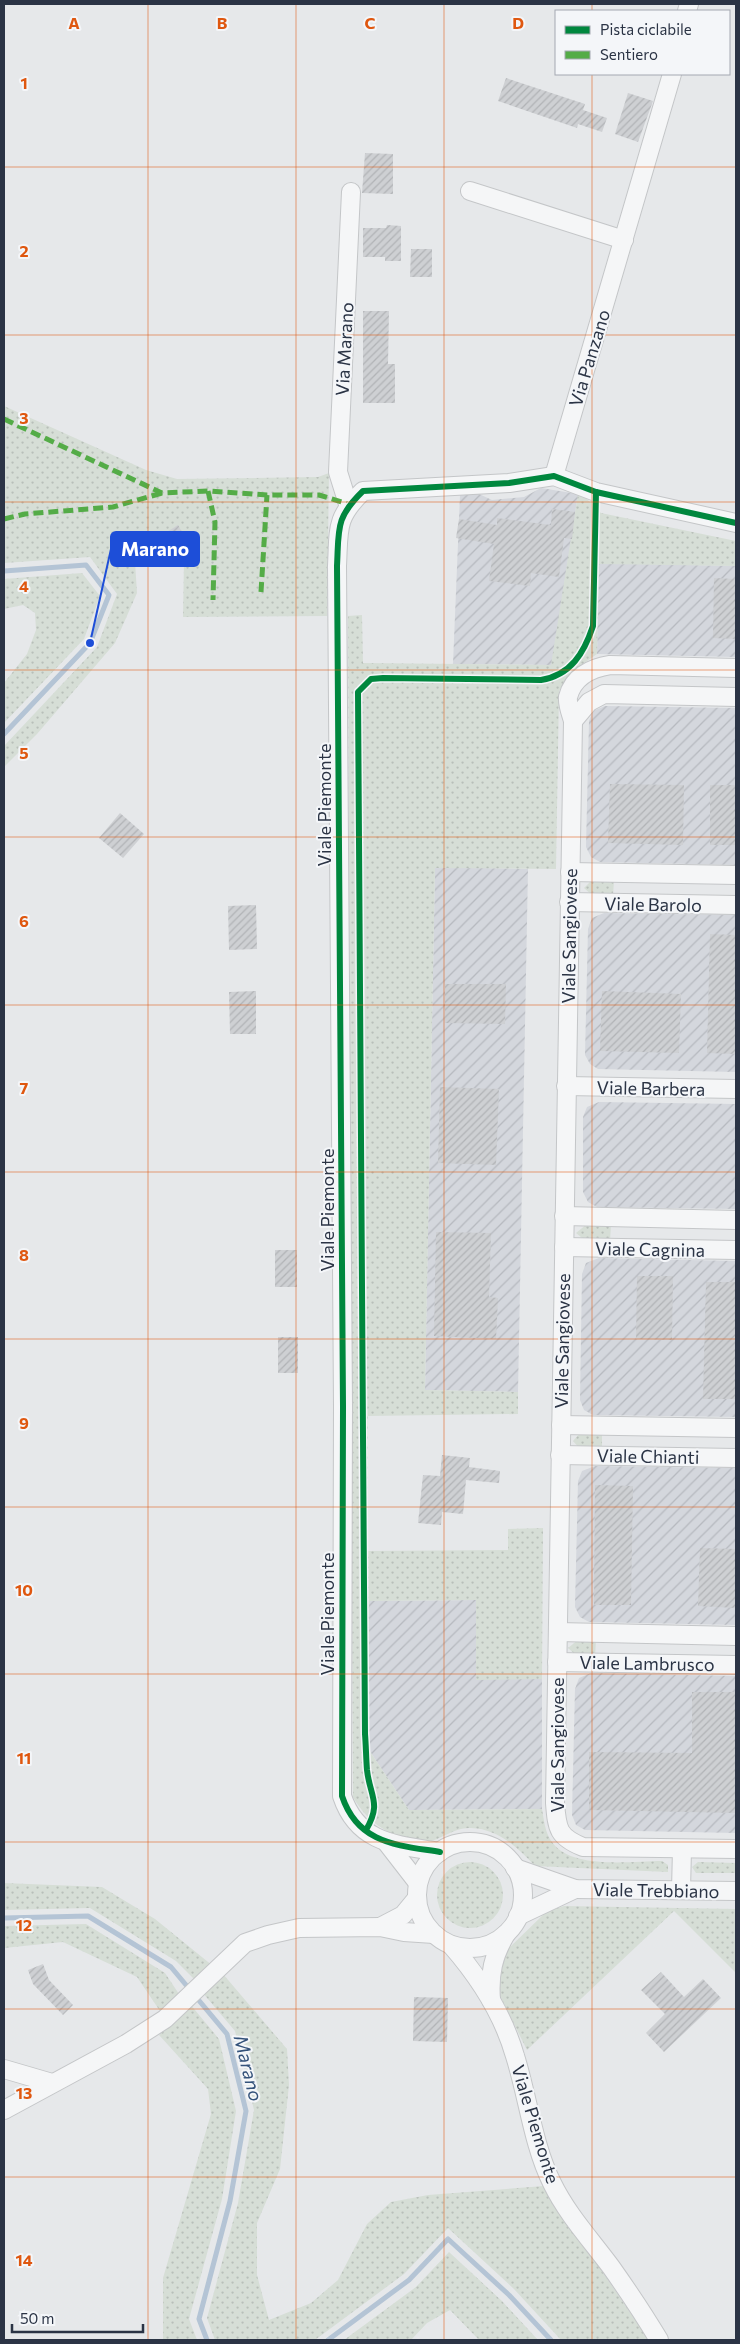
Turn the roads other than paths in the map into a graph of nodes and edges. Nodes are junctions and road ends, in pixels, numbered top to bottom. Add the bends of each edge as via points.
1 (672, 75) edge
2 (470, 191) dead end
3 (351, 192) dead end
4 (624, 240) junction
5 (554, 476) junction
6 (348, 504) junction
7 (736, 523) edge
8 (736, 668) edge
9 (736, 697) edge
10 (572, 721) junction
11 (570, 872) junction
12 (736, 875) edge
13 (570, 902) junction
14 (736, 905) edge
15 (566, 1086) junction
16 (736, 1090) edge
17 (564, 1216) junction
18 (736, 1220) edge
19 (564, 1247) junction
20 (736, 1250) edge
21 (561, 1425) junction
22 (736, 1428) edge
23 (560, 1455) junction
24 (736, 1458) edge
25 (558, 1632) junction
26 (736, 1636) edge
27 (557, 1662) junction
28 (736, 1665) edge
29 (386, 1843) junction
30 (682, 1849) junction
31 (736, 1849) edge
32 (440, 1852) junction
33 (515, 1868) junction
34 (575, 1889) junction
35 (418, 1890) junction
36 (681, 1890) junction
37 (736, 1891) edge
38 (518, 1916) junction
39 (380, 1927) junction
40 (506, 1933) junction
41 (434, 1934) junction
42 (451, 1945) junction
43 (491, 2000) junction
44 (4, 2070) edge
45 (52, 2083) junction
46 (4, 2110) edge
47 (659, 2340) edge

1 - 4 street, Via Panzano
2 - 4 street
3 - 6 street, Via Marano via 338,472
4 - 5 street, Via Panzano
5 - 6 street via 509,483 362,491
5 - 7 street via 596,492
6 - 29 street, Viale Piemonte via 339,521 337,566 343,1396 341,1766 342,1796 347,1810 354,1820
8 - 10 street, Viale Sangiovese via 594,667 578,679 568,698
9 - 10 street via 604,694 588,702
10 - 11 street, Viale Sangiovese
11 - 12 street, Viale Barolo
11 - 13 street, Viale Sangiovese
13 - 14 street, Viale Barolo
13 - 15 street, Viale Sangiovese
15 - 16 street, Viale Barbera
15 - 17 street, Viale Sangiovese
17 - 18 street, Viale Cagnina
17 - 19 street, Viale Sangiovese
19 - 20 street, Viale Cagnina
19 - 21 street, Viale Sangiovese
21 - 22 street, Viale Chianti
21 - 23 street, Viale Sangiovese
23 - 24 street, Viale Chianti
23 - 25 street, Viale Sangiovese
25 - 26 street, Viale Lambrusco
25 - 27 street, Viale Sangiovese
27 - 28 street, Viale Lambrusco
27 - 30 street, Viale Sangiovese via 555,1803 558,1829 564,1837 583,1847
29 - 32 street, Viale Piemonte
29 - 35 street, Viale Piemonte
30 - 31 street, Viale Sangiovese
30 - 36 street
32 - 33 street via 455,1844 472,1842 504,1854
32 - 35 street via 430,1860
33 - 34 street, Viale Trebbiano
33 - 38 street via 521,1883 522,1900
34 - 36 street, Viale Trebbiano
34 - 38 street, Viale Trebbiano
35 - 39 street via 403,1915
35 - 41 street via 422,1918
36 - 37 street, Viale Trebbiano
38 - 40 street
39 - 41 street
39 - 45 street via 299,1928 245,1943 165,2019 126,2044
40 - 42 street via 480,1947
40 - 43 street, Viale Piemonte via 495,1952 491,1969
41 - 42 street
42 - 43 street, Viale Piemonte
43 - 47 street, Viale Piemonte via 515,2054 552,2183
44 - 45 street
45 - 46 street

